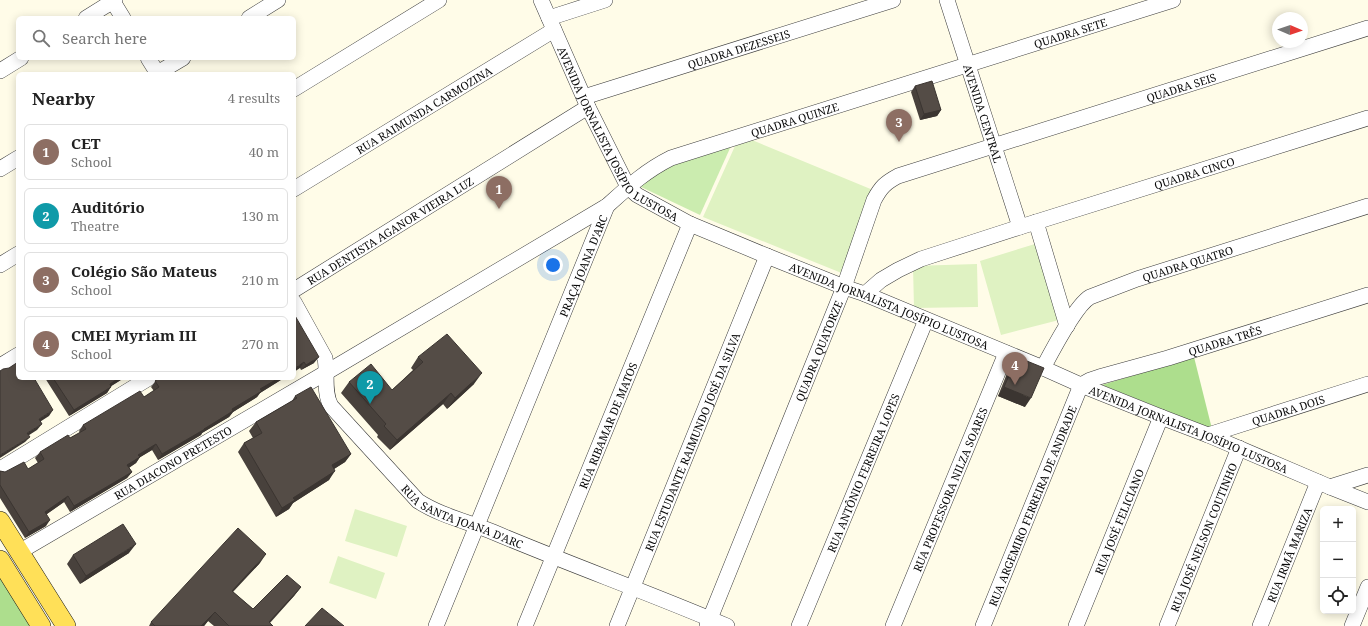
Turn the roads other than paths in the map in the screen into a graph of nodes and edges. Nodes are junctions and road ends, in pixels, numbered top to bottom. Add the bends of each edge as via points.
1 (113, 0) edge
2 (278, 0) edge
3 (439, 0) edge
4 (542, 0) edge
5 (605, 0) edge
6 (893, 0) edge
7 (947, 0) edge
8 (1173, 0) edge
9 (89, 16) edge
10 (122, 16) edge
11 (252, 16) edge
12 (552, 24) junction
13 (1368, 28) edge
14 (18, 60) edge
15 (149, 60) edge
16 (180, 60) edge
17 (968, 64) junction
18 (0, 71) edge
19 (156, 72) edge
20 (160, 72) edge
21 (296, 88) edge
22 (586, 102) junction
23 (1368, 118) edge
24 (995, 146) junction
25 (16, 159) edge
26 (0, 169) edge
27 (628, 187) junction
28 (296, 188) edge
29 (607, 206) junction
30 (1368, 206) edge
31 (1036, 222) junction
32 (690, 224) junction
33 (1020, 227) junction
34 (16, 255) edge
35 (767, 256) junction
36 (0, 265) edge
37 (844, 287) junction
38 (296, 289) edge
39 (865, 294) junction
40 (1368, 295) edge
41 (296, 306) edge
42 (926, 320) junction
43 (1067, 326) junction
44 (1006, 353) junction
45 (16, 356) edge
46 (0, 366) edge
47 (1043, 368) junction
48 (327, 372) junction
49 (146, 380) edge
50 (1368, 384) edge
51 (1081, 385) junction
52 (1161, 417) junction
53 (1208, 435) junction
54 (1239, 448) junction
55 (0, 469) edge
56 (1368, 475) edge
57 (1324, 485) junction
58 (1368, 502) edge
59 (0, 521) edge
60 (477, 525) junction
61 (19, 552) junction
62 (552, 557) junction
63 (0, 560) edge
64 (39, 584) junction
65 (633, 587) junction
66 (1368, 587) edge
67 (22, 594) junction
68 (709, 622) edge
69 (41, 626) edge
70 (66, 626) edge
71 (436, 626) edge
72 (525, 626) edge
73 (617, 626) edge
74 (727, 626) edge
75 (799, 626) edge
76 (893, 626) edge
77 (983, 626) edge
78 (1076, 626) edge
79 (1167, 626) edge
80 (1260, 626) edge
81 (1352, 626) edge

1 - 9 street
1 - 10 street
2 - 11 street
3 - 21 street
4 - 12 street, AVENIDA JORNALISTA JOSÍPIO LUSTOSA
5 - 12 street, RUA RAIMUNDA CARMOZINA
6 - 22 street, QUADRA DEZESSEIS
7 - 17 street, AVENIDA CENTRAL
8 - 17 street, QUADRA SETE
12 - 22 street, AVENIDA JORNALISTA JOSÍPIO LUSTOSA
12 - 28 street, RUA RAIMUNDA CARMOZINA
13 - 24 street, QUADRA SEIS
14 - 18 street
15 - 19 street
16 - 20 street
17 - 24 street, AVENIDA CENTRAL
17 - 27 street, QUADRA QUINZE via 671,158 654,167
22 - 27 street, AVENIDA JORNALISTA JOSÍPIO LUSTOSA
22 - 38 street, RUA DENTISTA AGANOR VIEIRA LUZ
23 - 31 street, QUADRA CINCO
24 - 33 street, AVENIDA CENTRAL
24 - 37 street, QUADRA QUATORZE via 898,176 885,183 874,200
25 - 26 street
27 - 29 street, QUADRA QUINZE
27 - 32 street, AVENIDA JORNALISTA JOSÍPIO LUSTOSA via 636,195
29 - 48 street, PRAÇA JOANA D'ARC
29 - 60 street, PRAÇA JOANA D'ARC
30 - 43 street, QUADRA QUATRO via 1114,287 1087,299
31 - 33 street, QUADRA CINCO
31 - 43 street
32 - 35 street, AVENIDA JORNALISTA JOSÍPIO LUSTOSA
32 - 62 street, RUA RIBAMAR DE MATOS
33 - 39 street via 920,260 881,280
34 - 36 street
35 - 37 street, AVENIDA JORNALISTA JOSÍPIO LUSTOSA
35 - 65 street, RUA ESTUDANTE RAIMUNDO JOSÉ DA SILVA
37 - 39 street, AVENIDA JORNALISTA JOSÍPIO LUSTOSA
37 - 68 street, QUADRA QUATORZE
39 - 42 street, AVENIDA JORNALISTA JOSÍPIO LUSTOSA
40 - 51 street, QUADRA TRÊS via 1099,377
41 - 48 street, RUA SANTA JOANA D'ARC via 325,358
42 - 44 street, AVENIDA JORNALISTA JOSÍPIO LUSTOSA
42 - 75 street, RUA ANTÔNIO FERREIRA LOPES
43 - 47 street, QUADRA QUATRO
44 - 47 street, AVENIDA JORNALISTA JOSÍPIO LUSTOSA
44 - 76 street, RUA PROFESSORA NILZA SOARES
45 - 46 street
47 - 51 street, AVENIDA JORNALISTA JOSÍPIO LUSTOSA
48 - 60 street, RUA SANTA JOANA D'ARC via 331,406 414,497 429,508
48 - 61 street, RUA DIACONO PRETESTO
49 - 55 street
50 - 53 street, QUADRA DOIS
51 - 52 street, AVENIDA JORNALISTA JOSÍPIO LUSTOSA
51 - 77 street, RUA ARGEMIRO FERREIRA DE ANDRADE
52 - 53 street, AVENIDA JORNALISTA JOSÍPIO LUSTOSA
52 - 78 street, RUA JOSÉ FELICIANO
53 - 54 street, AVENIDA JORNALISTA JOSÍPIO LUSTOSA
54 - 57 street, AVENIDA JORNALISTA JOSÍPIO LUSTOSA
54 - 79 street, RUA JOSÉ NELSON COUTINHO
56 - 57 street
57 - 58 street, AVENIDA JORNALISTA JOSÍPIO LUSTOSA
57 - 80 street, RUA IRMÃ MARIZA
59 - 61 main road
60 - 62 street, RUA SANTA JOANA D'ARC
60 - 71 street, PRAÇA JOANA D'ARC
61 - 64 main road
62 - 65 street, RUA SANTA JOANA D'ARC
62 - 72 street, RUA RIBAMAR DE MATOS
63 - 67 main road
64 - 67 main road
64 - 70 main road
65 - 68 street, RUA SANTA JOANA D'ARC
65 - 73 street, RUA ESTUDANTE RAIMUNDO JOSÉ DA SILVA
66 - 81 street
67 - 69 main road
68 - 74 street, RUA SANTA JOANA D'ARC

